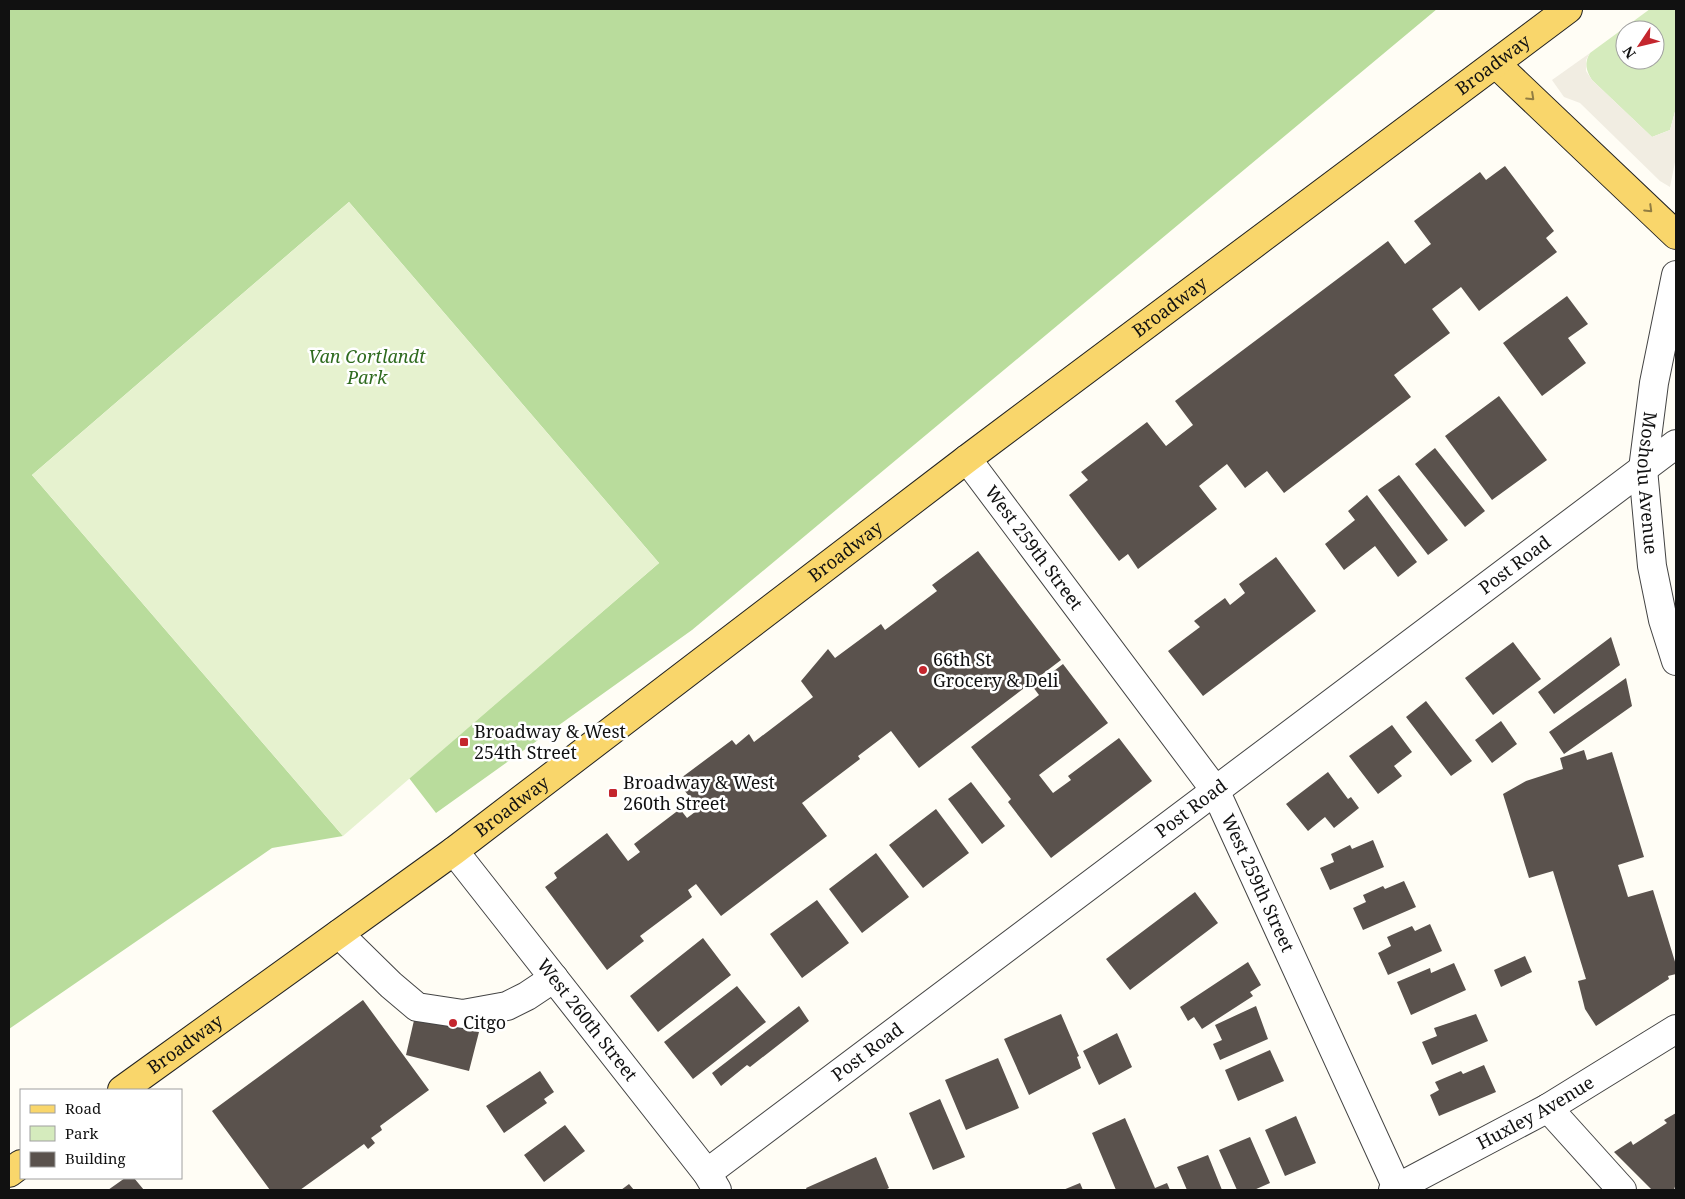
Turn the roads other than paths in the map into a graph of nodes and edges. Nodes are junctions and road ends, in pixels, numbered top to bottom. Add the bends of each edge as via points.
1 (1568, 9) edge
2 (1496, 64) junction
3 (1676, 235) edge
4 (1676, 275) edge
5 (1676, 444) edge
6 (967, 459) junction
7 (1643, 469) junction
8 (1676, 661) edge
9 (1215, 790) junction
10 (454, 851) junction
11 (339, 934) junction
12 (554, 978) junction
13 (1676, 1029) edge
14 (123, 1089) edge
15 (1548, 1108) junction
16 (20, 1165) edge
17 (9, 1173) edge
18 (712, 1182) edge
19 (1396, 1190) edge
20 (1622, 1190) edge

1 - 2 main road, Broadway
2 -> 3 main road
2 - 6 main road, Broadway
4 - 7 street, Mosholu Avenue via 1654,383
5 - 7 street, Post Road
6 - 9 street, West 259th Street
6 - 10 main road, Broadway
7 - 8 street, Mosholu Avenue via 1652,566 1663,620
7 - 9 street, Post Road
9 - 18 street, Post Road
9 - 19 street, West 259th Street
10 - 11 main road, Broadway
10 - 12 street, West 260th Street
11 - 12 street via 417,1006 463,1014 507,1006
11 - 14 main road, Broadway
12 - 18 street, West 260th Street
13 - 15 street, Huxley Avenue
15 - 19 street, Huxley Avenue
15 - 20 street
16 - 17 main road

